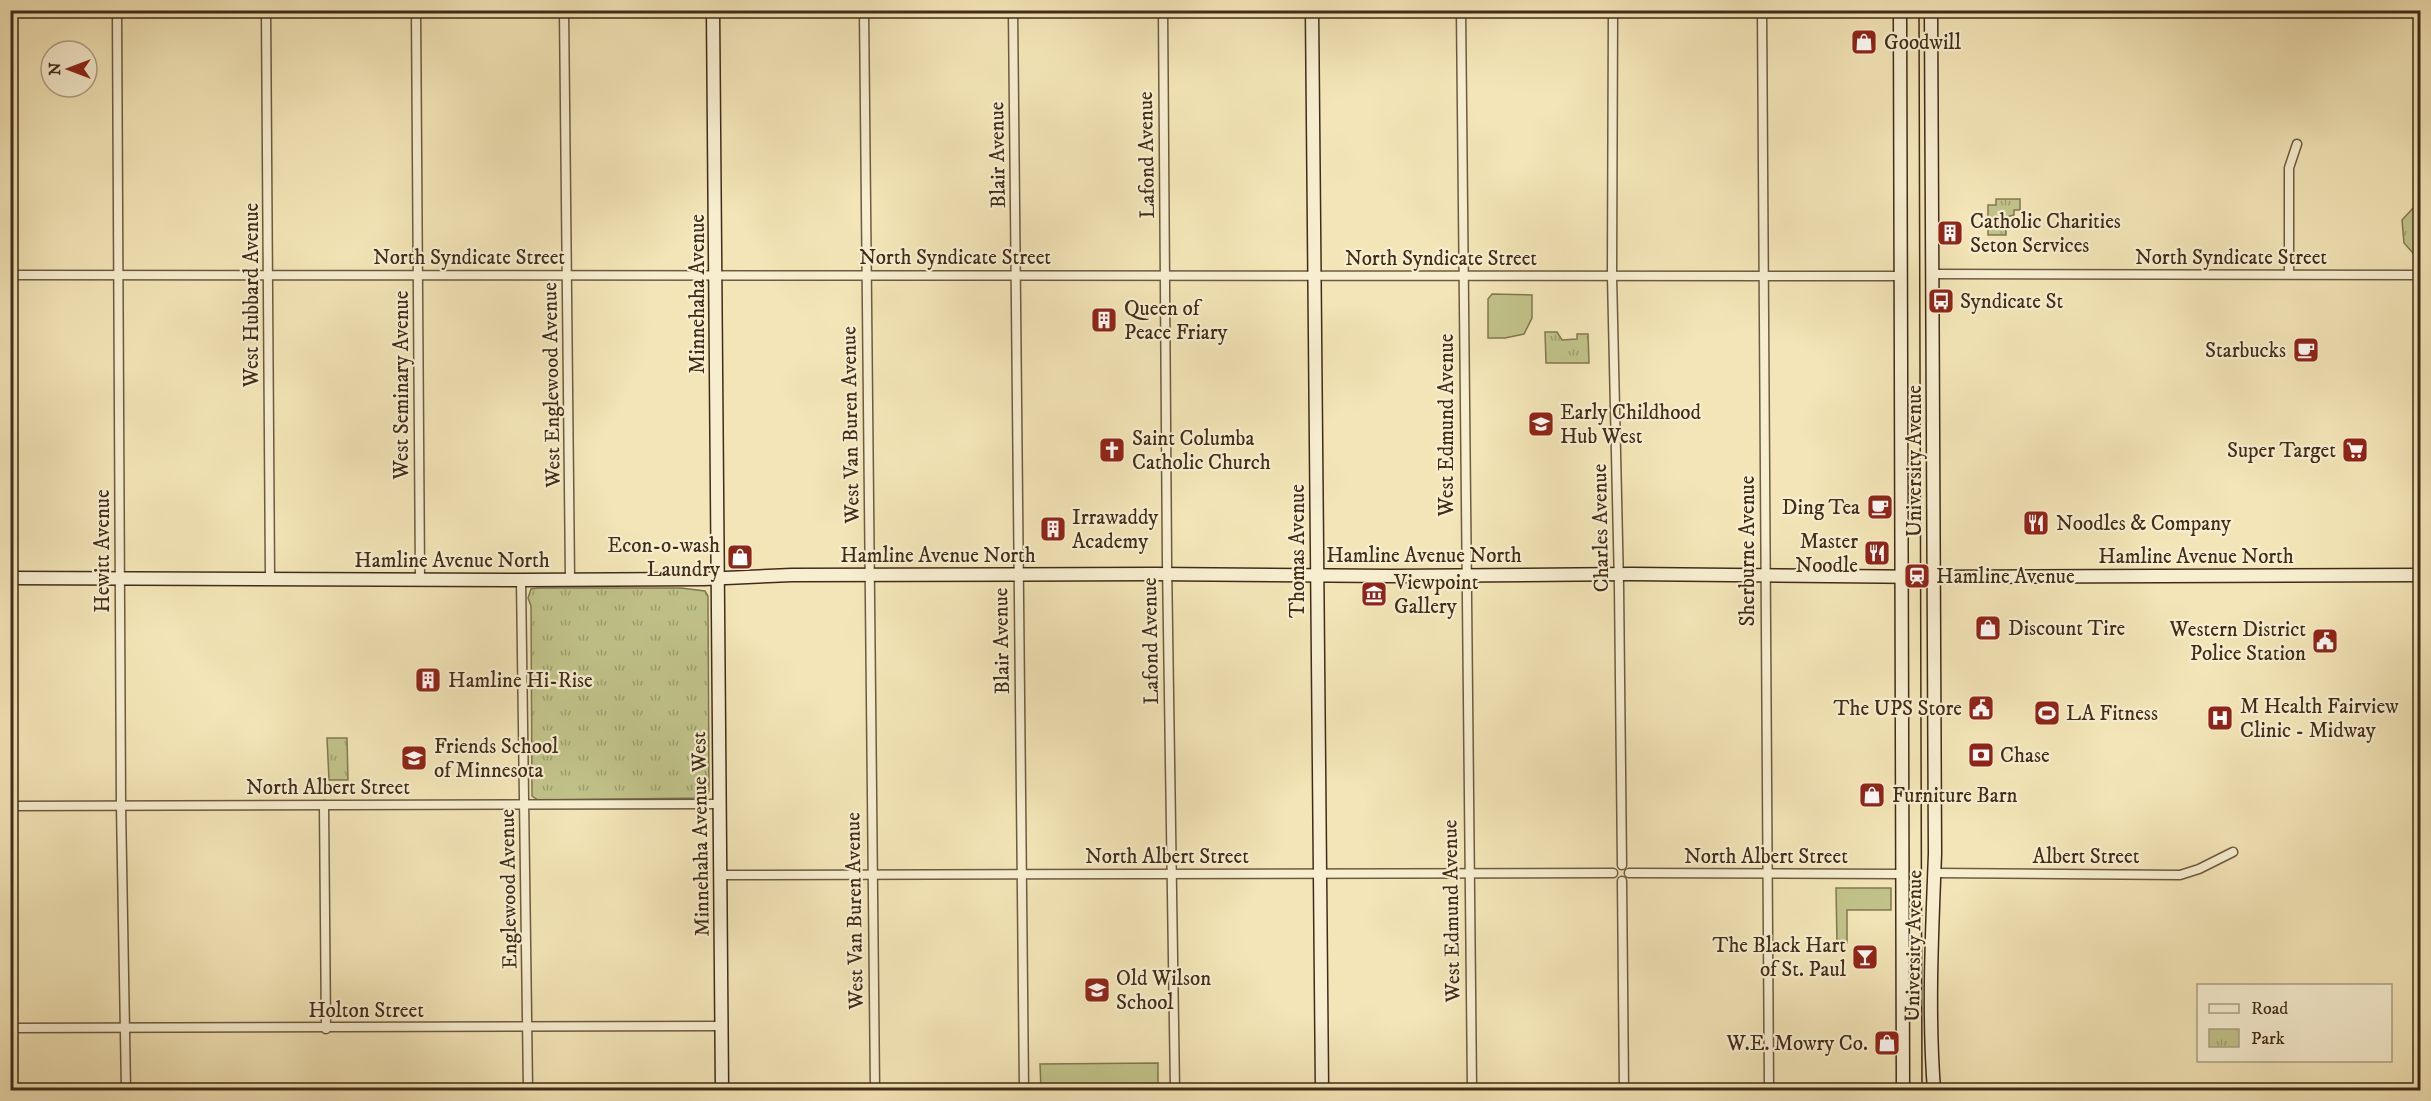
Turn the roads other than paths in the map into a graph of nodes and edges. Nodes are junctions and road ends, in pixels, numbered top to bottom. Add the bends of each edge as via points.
1 (117, 10) edge
2 (266, 10) edge
3 (416, 10) edge
4 (564, 10) edge
5 (713, 10) edge
6 (864, 10) edge
7 (1013, 10) edge
8 (1163, 10) edge
9 (1312, 10) edge
10 (1461, 10) edge
11 (1613, 10) edge
12 (1762, 10) edge
13 (1899, 10) edge
14 (1931, 10) edge
15 (2297, 144) dead end
16 (10, 274) edge
17 (1933, 274) junction
18 (2289, 274) junction
19 (119, 275) junction
20 (269, 275) junction
21 (418, 275) junction
22 (568, 275) junction
23 (716, 275) junction
24 (867, 275) junction
25 (1016, 275) junction
26 (1314, 275) junction
27 (2421, 275) edge
28 (1165, 276) junction
29 (1463, 276) junction
30 (1612, 276) junction
31 (1762, 276) junction
32 (1900, 276) junction
33 (1167, 574) junction
34 (1619, 574) junction
35 (869, 575) junction
36 (1018, 575) junction
37 (1316, 575) junction
38 (1466, 575) junction
39 (2421, 575) edge
40 (1765, 576) junction
41 (1901, 576) junction
42 (718, 577) junction
43 (1935, 577) junction
44 (10, 578) edge
45 (120, 579) junction
46 (270, 579) junction
47 (420, 579) junction
48 (570, 579) junction
49 (521, 580) junction
50 (718, 804) junction
51 (10, 806) edge
52 (122, 806) junction
53 (324, 806) junction
54 (524, 806) junction
55 (2233, 852) dead end
56 (1622, 865) junction
57 (1173, 873) junction
58 (1613, 873) junction
59 (1629, 873) junction
60 (1934, 873) junction
61 (872, 874) junction
62 (1022, 874) junction
63 (1320, 874) junction
64 (1902, 874) junction
65 (720, 875) junction
66 (1469, 875) junction
67 (1766, 875) junction
68 (1622, 881) junction
69 (721, 1026) junction
70 (125, 1027) junction
71 (528, 1027) junction
72 (10, 1028) edge
73 (326, 1029) junction
74 (126, 1090) edge
75 (528, 1090) edge
76 (722, 1090) edge
77 (874, 1090) edge
78 (1024, 1090) edge
79 (1175, 1090) edge
80 (1322, 1090) edge
81 (1472, 1090) edge
82 (1624, 1090) edge
83 (1768, 1090) edge
84 (1903, 1090) edge
85 (1934, 1090) edge

1 - 19 street, Hewitt Avenue
2 - 20 street, West Hubbard Avenue
3 - 21 street, West Seminary Avenue
4 - 22 street, West Englewood Avenue
5 - 23 street, Minnehaha Avenue
6 - 24 street, West Van Buren Avenue
7 - 25 street, Blair Avenue
8 - 28 street, Lafond Avenue
9 - 26 street, Thomas Avenue
10 - 29 street, West Edmund Avenue
11 - 30 street, Charles Avenue
12 - 31 street, Sherburne Avenue
13 - 32 street, University Avenue
14 - 17 street, University Avenue
15 - 18 street via 2289,168
16 - 19 street, North Syndicate Street
17 - 18 street, North Syndicate Street
17 - 43 street, University Avenue
18 - 27 street, North Syndicate Street
19 - 20 street, North Syndicate Street
19 - 45 street, Hewitt Avenue
20 - 21 street, North Syndicate Street
20 - 46 street, West Hubbard Avenue
21 - 22 street, North Syndicate Street
21 - 47 street, West Seminary Avenue
22 - 23 street, North Syndicate Street
22 - 48 street, West Englewood Avenue
23 - 24 street, North Syndicate Street
23 - 42 street, Minnehaha Avenue
24 - 25 street, North Syndicate Street
24 - 35 street, West Van Buren Avenue
25 - 28 street, North Syndicate Street
25 - 36 street, Blair Avenue
26 - 28 street, North Syndicate Street
26 - 29 street, North Syndicate Street
26 - 37 street, Thomas Avenue
28 - 33 street, Lafond Avenue
29 - 30 street, North Syndicate Street
29 - 38 street, West Edmund Avenue
30 - 31 street, North Syndicate Street
30 - 34 street, Charles Avenue
31 - 32 street, North Syndicate Street
31 - 40 street, Sherburne Avenue
32 - 41 street, University Avenue
33 - 36 street, Hamline Avenue North
33 - 37 street, Hamline Avenue North
33 - 57 street, Lafond Avenue
34 - 38 street, Hamline Avenue North
34 - 40 street, Hamline Avenue North
34 - 56 street, Charles Avenue
35 - 36 street, Hamline Avenue North
35 - 42 street, Hamline Avenue North
35 - 61 street, West Van Buren Avenue
36 - 62 street, Blair Avenue
37 - 38 street, Hamline Avenue North
37 - 63 street, Thomas Avenue
38 - 66 street, West Edmund Avenue
39 - 43 street, Hamline Avenue North
40 - 41 street, Hamline Avenue North
40 - 67 street, Sherburne Avenue
41 - 43 street, Hamline Avenue North
41 - 64 street, University Avenue
42 - 48 street, Hamline Avenue North
42 - 50 street, Minnehaha Avenue West
43 - 60 street, University Avenue
44 - 45 street, Hamline Avenue North
45 - 46 street, Hamline Avenue North
45 - 52 street, Hewitt Avenue
46 - 47 street, Hamline Avenue North
47 - 49 street, Hamline Avenue North
48 - 49 street, Hamline Avenue North
49 - 54 street, Englewood Avenue
50 - 54 street, North Albert Street
50 - 65 street, Minnehaha Avenue West
51 - 52 street, North Albert Street
52 - 53 street, North Albert Street
52 - 70 street, Hewitt Avenue
53 - 54 street, North Albert Street
53 - 73 street
54 - 71 street, Englewood Avenue
55 - 60 street, Albert Street via 2180,875
56 - 58 street
56 - 59 street
57 - 62 street, North Albert Street
57 - 63 street, North Albert Street
57 - 79 street, Lafond Avenue
58 - 66 street, North Albert Street
58 - 68 street via 1616,880
59 - 67 street, North Albert Street
59 - 68 street
60 - 85 street, University Avenue via 1930,938
61 - 62 street, North Albert Street
61 - 65 street, North Albert Street
61 - 77 street, West Van Buren Avenue
62 - 78 street, Blair Avenue
63 - 66 street, North Albert Street
63 - 80 street, Thomas Avenue
64 - 67 street, North Albert Street
64 - 84 street, University Avenue
65 - 69 street, Minnehaha Avenue West
66 - 81 street, West Edmund Avenue
67 - 83 street, Sherburne Avenue
68 - 82 street
69 - 71 street, Holton Street
69 - 76 street, Minnehaha Avenue West
70 - 72 street, Holton Street
70 - 73 street, Holton Street
70 - 74 street, Hewitt Avenue
71 - 73 street, Holton Street
71 - 75 street, Englewood Avenue

